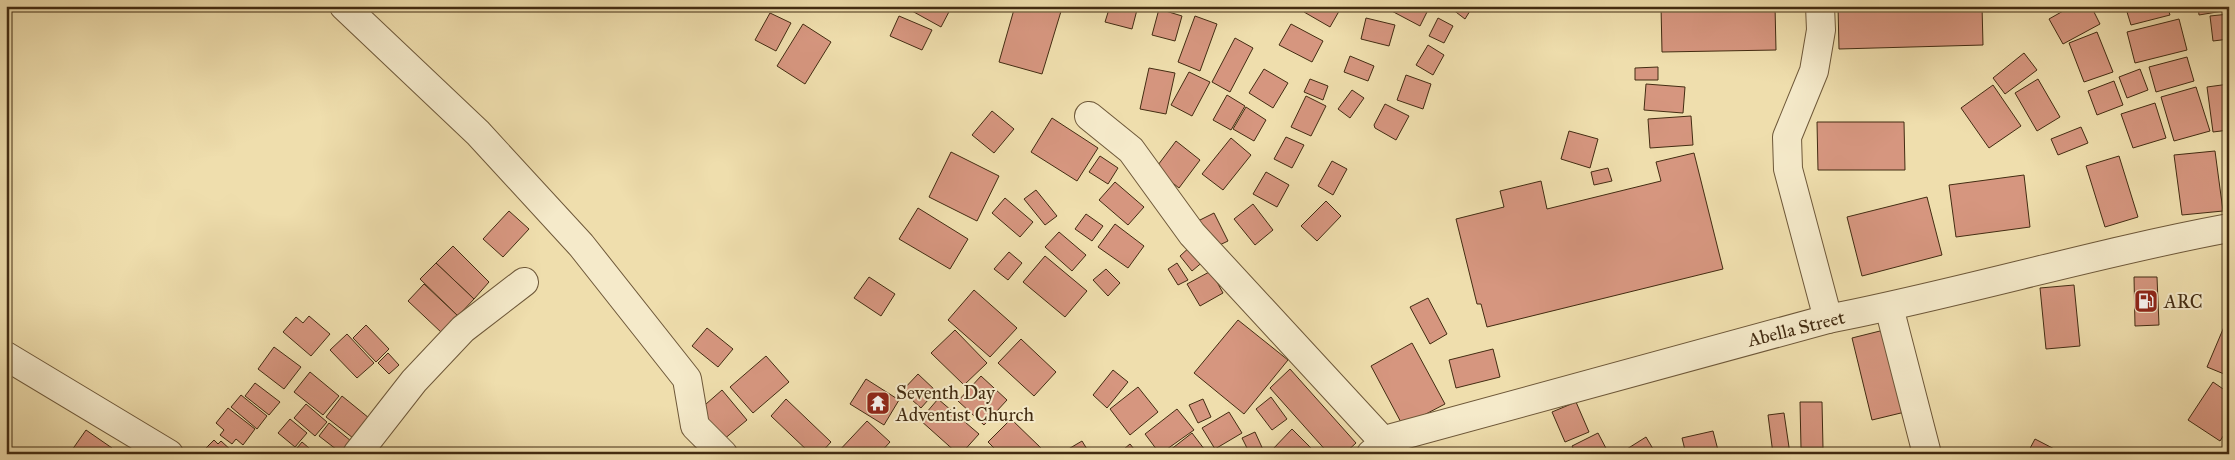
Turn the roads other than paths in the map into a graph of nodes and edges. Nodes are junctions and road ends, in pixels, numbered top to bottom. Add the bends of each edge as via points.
1 (344, 6) edge
2 (1820, 6) edge
3 (1089, 116) dead end
4 (2229, 228) edge
5 (524, 282) dead end
6 (1889, 307) junction
7 (1828, 319) junction
8 (6, 356) edge
9 (1378, 448) edge
10 (169, 454) edge
11 (358, 454) edge
12 (723, 454) edge
13 (1927, 454) edge

1 - 12 street via 478,133 581,245 687,379 695,426
2 - 7 street via 1821,30 1814,71 1787,137 1788,169
3 - 9 street via 1131,150 1192,234
4 - 6 street, Abella Street via 2159,240
5 - 11 street via 463,329 414,381
6 - 7 street, Abella Street
6 - 13 street
7 - 9 street, Abella Street via 1392,438
8 - 10 street

